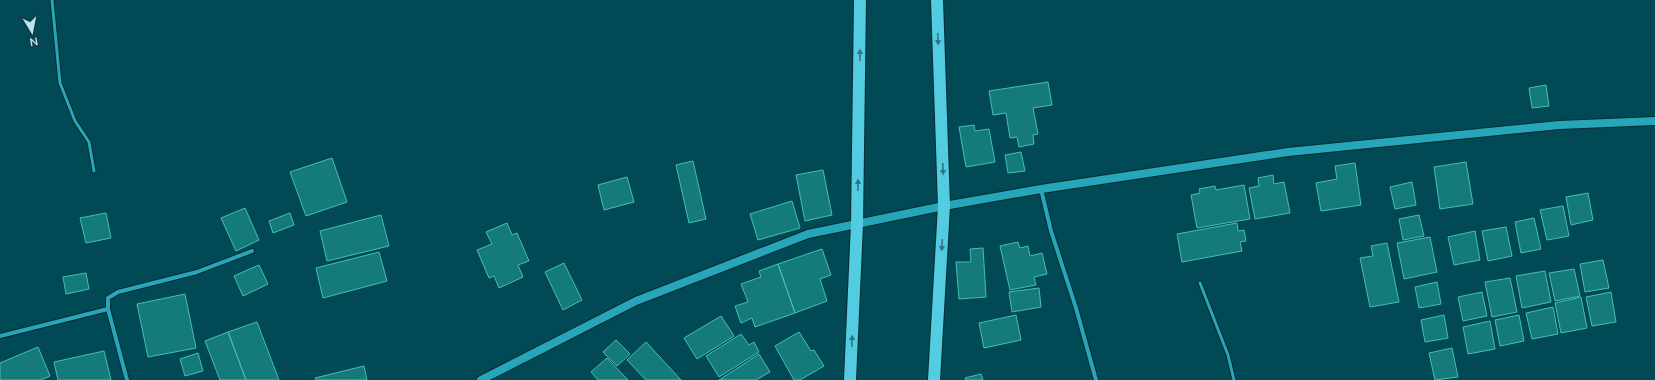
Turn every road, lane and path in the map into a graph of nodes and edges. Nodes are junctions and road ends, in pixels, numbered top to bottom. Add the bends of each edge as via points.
1 (52, 0) edge
2 (860, 0) edge
3 (937, 0) edge
4 (1655, 121) edge
5 (94, 171) dead end
6 (1041, 189) junction
7 (944, 206) junction
8 (857, 224) junction
9 (252, 251) dead end
10 (1200, 283) dead end
11 (108, 309) junction
12 (0, 336) edge
13 (127, 380) edge
14 (481, 380) edge
15 (850, 380) edge
16 (934, 380) edge
17 (1096, 380) edge
18 (1234, 380) edge

1 - 5 lane via 60,82 75,121 89,142
8 -> 2 highway
3 -> 7 highway
4 - 6 street via 1559,125 1288,152
6 - 7 street
6 - 17 street via 1050,231 1076,308
7 - 8 street
7 -> 16 highway
8 - 14 street via 808,234 636,301
15 -> 8 highway
9 - 11 street via 197,272 118,292 108,298
10 - 18 lane via 1228,355
11 - 12 street
11 - 13 street

